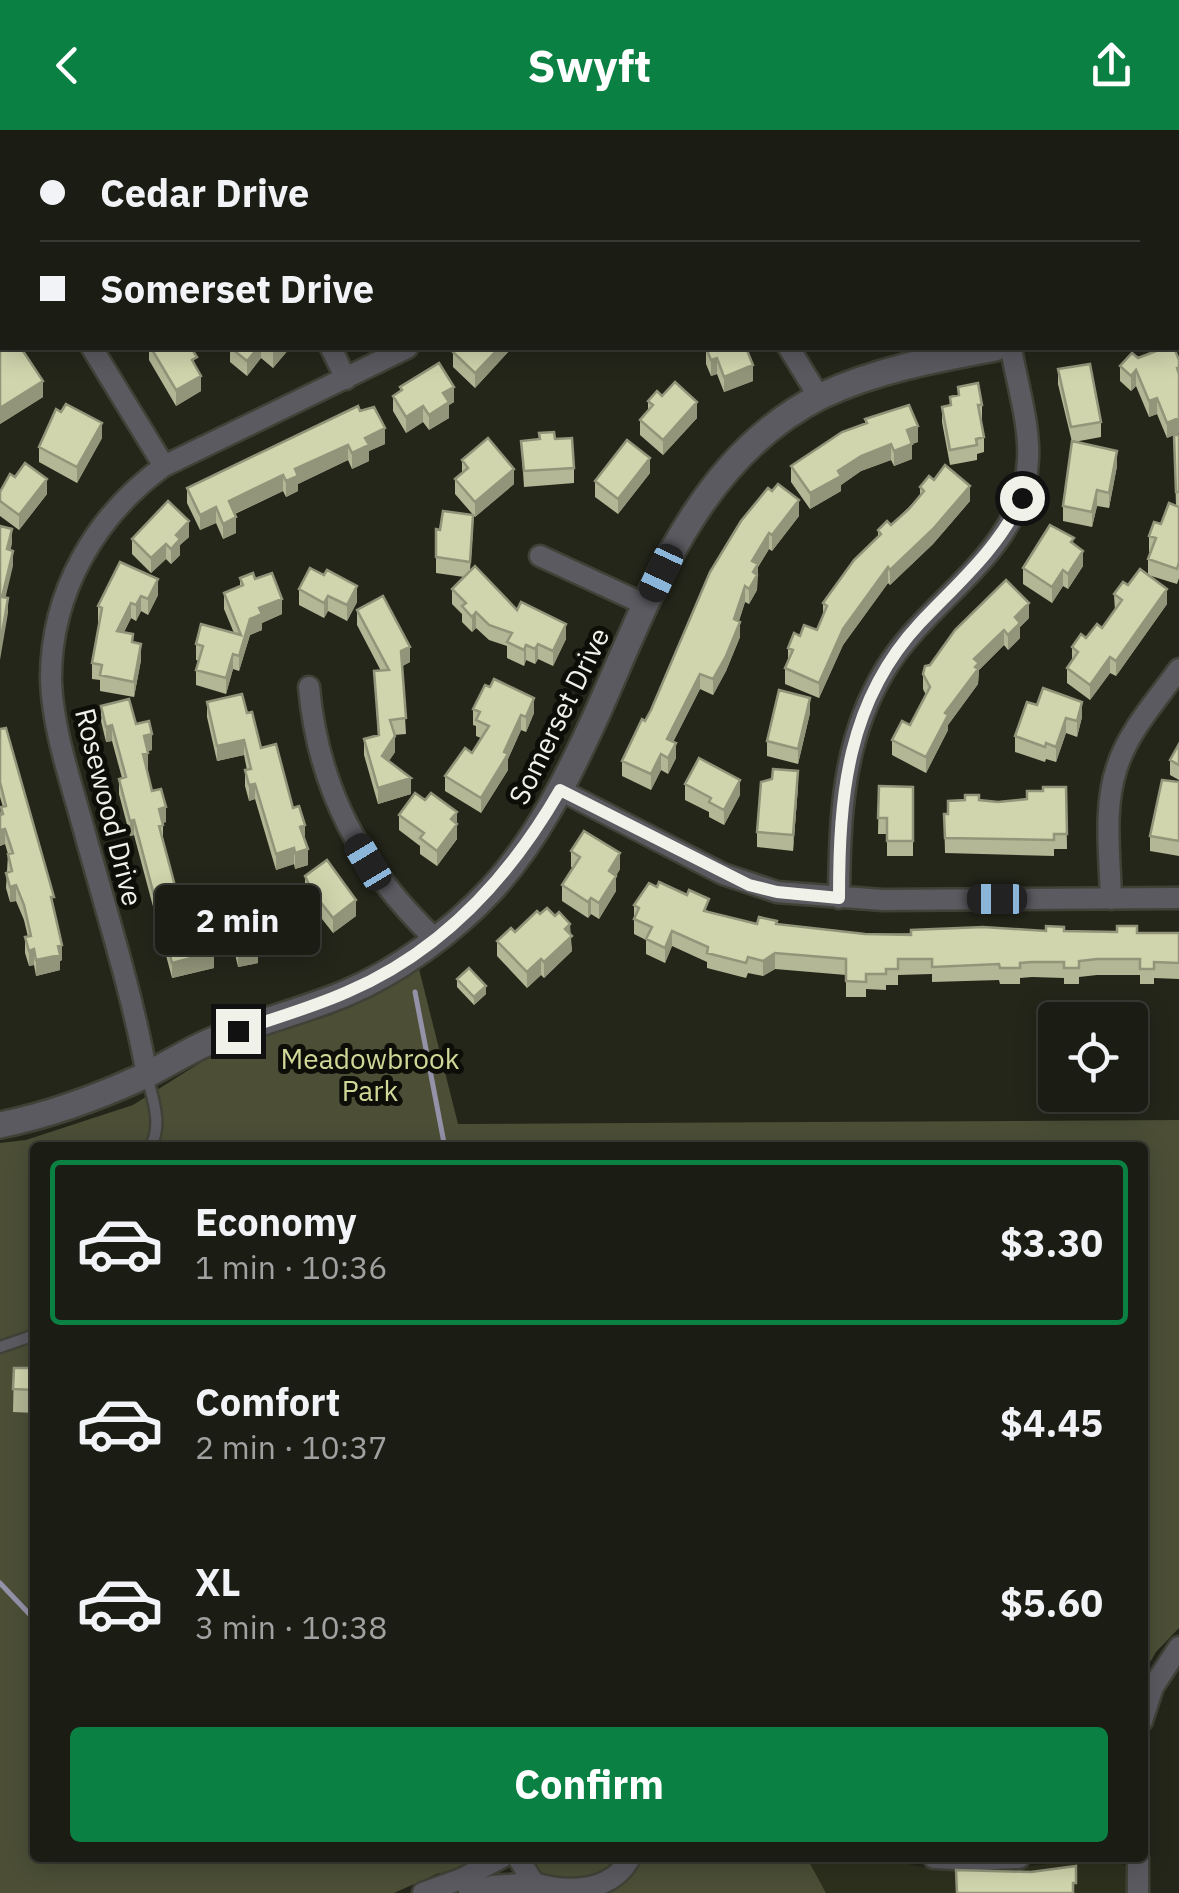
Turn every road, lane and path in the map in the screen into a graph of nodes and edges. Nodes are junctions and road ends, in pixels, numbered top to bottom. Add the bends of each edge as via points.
1 (93, 350) edge
2 (332, 350) edge
3 (403, 350) edge
4 (791, 350) edge
5 (985, 350) edge
6 (1011, 350) edge
7 (346, 380) junction
8 (819, 398) junction
9 (164, 466) junction
10 (540, 556) dead end
11 (646, 605) junction
12 (1179, 669) edge
13 (309, 687) dead end
14 (560, 790) junction
15 (839, 898) junction
16 (1179, 898) edge
17 (1111, 899) junction
18 (434, 938) junction
19 (147, 1075) junction
20 (0, 1125) edge
21 (153, 1142) edge
22 (30, 1337) edge
23 (0, 1346) edge
24 (1179, 1647) edge
25 (1148, 1702) edge
26 (492, 1862) edge
27 (521, 1862) edge
28 (627, 1862) edge
29 (1138, 1862) edge
30 (534, 1883) junction
31 (428, 1892) edge
32 (469, 1893) edge
33 (1138, 1893) edge

1 - 9 street
2 - 7 street
3 - 7 street, Rosewood Drive
4 - 8 street
5 - 8 street, Somerset Drive via 889,370
6 - 15 street via 1027,440 1022,498 1000,539 904,642 864,711 843,787
7 - 9 street, Rosewood Drive
8 - 11 street, Somerset Drive via 770,431 698,506
9 - 19 street, Rosewood Drive via 118,506 74,570 53,644 51,684
10 - 11 street
11 - 14 street, Somerset Drive
12 - 17 street via 1116,768
13 - 18 street via 346,826 383,883
14 - 15 street via 749,885
14 - 18 street, Somerset Drive via 494,887
15 - 17 street
16 - 17 street
18 - 19 street, Somerset Drive via 348,992 212,1040
19 - 20 street, Somerset Drive via 84,1103
19 - 21 lane via 157,1119
22 - 23 lane
24 - 25 street
26 - 31 street
27 - 30 street
28 - 30 street via 589,1888
29 - 33 street
30 - 32 street

